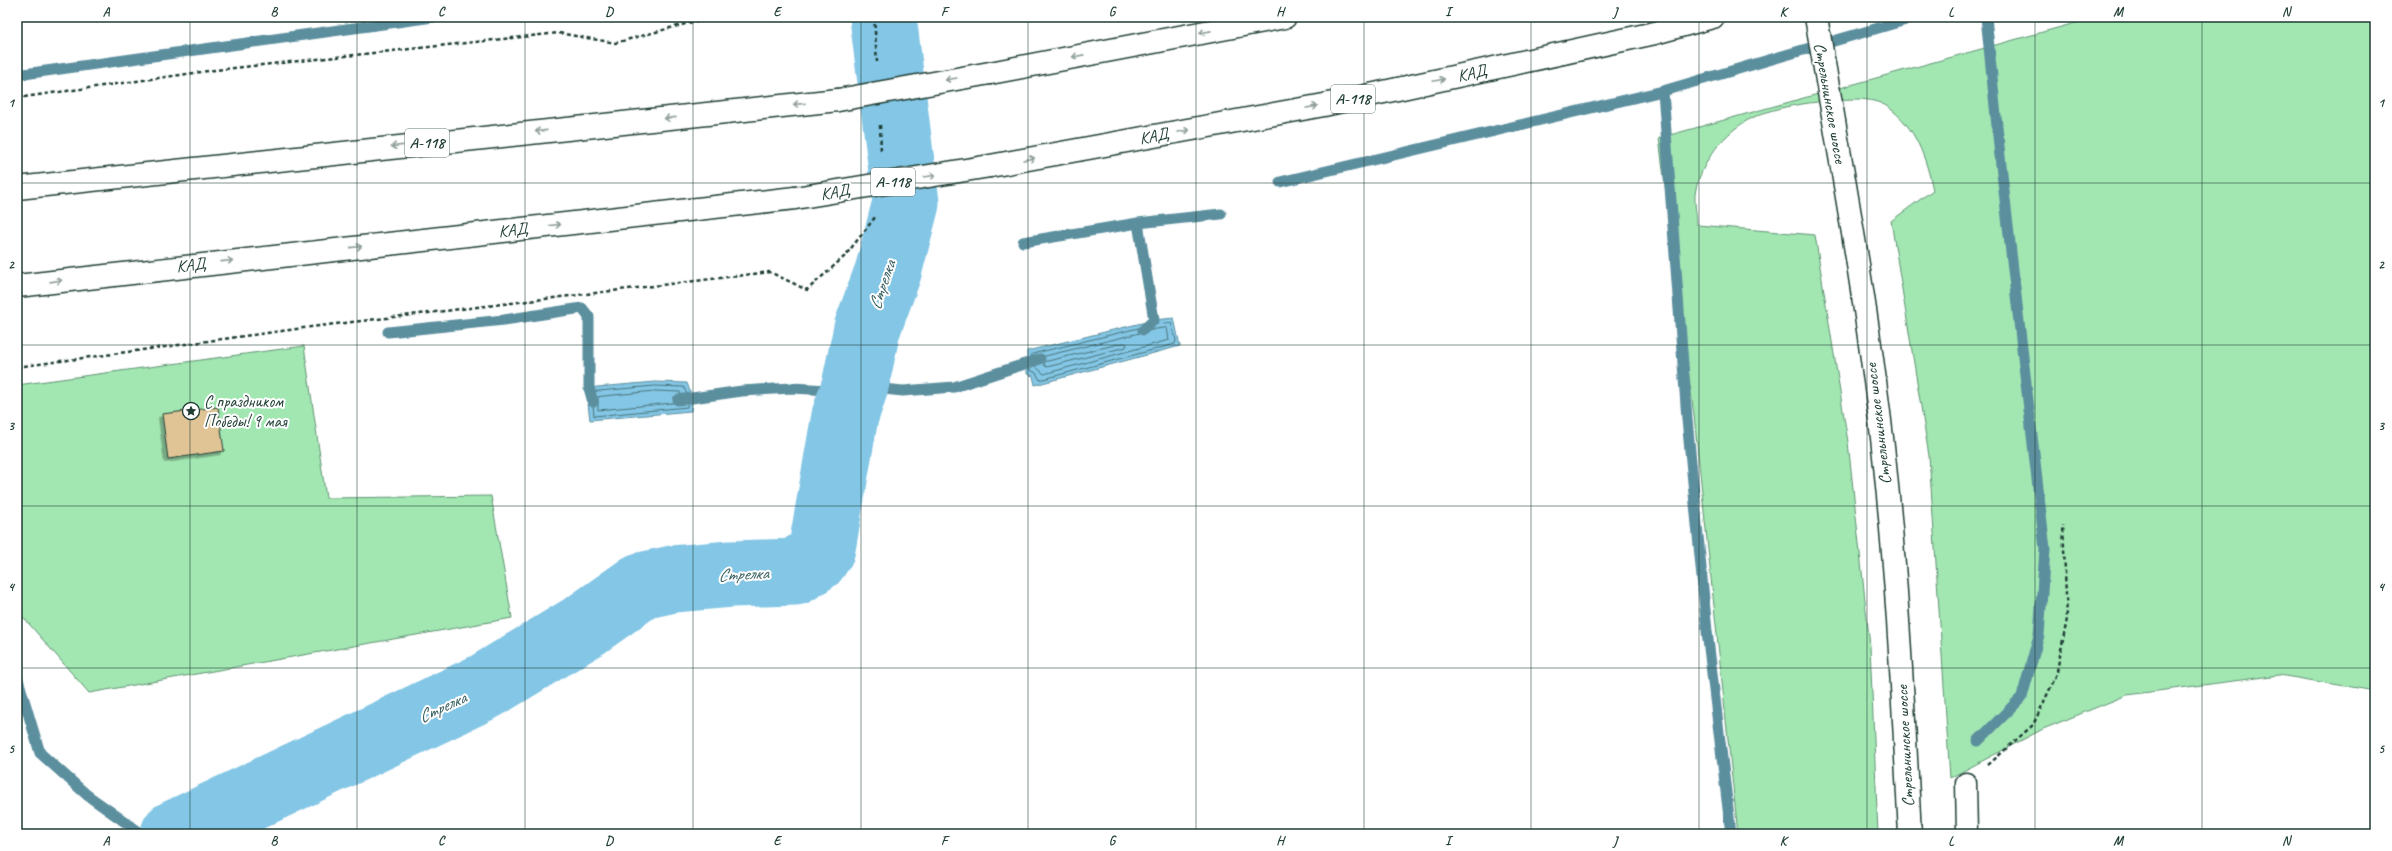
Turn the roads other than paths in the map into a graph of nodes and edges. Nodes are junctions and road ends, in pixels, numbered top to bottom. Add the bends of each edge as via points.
1 (1285, 17) edge
2 (1713, 17) edge
3 (1816, 17) edge
4 (17, 188) edge
5 (17, 286) edge
6 (1966, 783) road end
7 (1910, 834) edge
8 (1967, 834) edge

1 -> 4 main road, А-118, bridge via 838,100
5 -> 2 main road, КАД / А-118, bridge via 795,198 990,166 1324,105 1655,33
3 - 7 main road, Стрельнинское шоссе via 1852,228 1882,445 1899,632
6 - 8 lane

